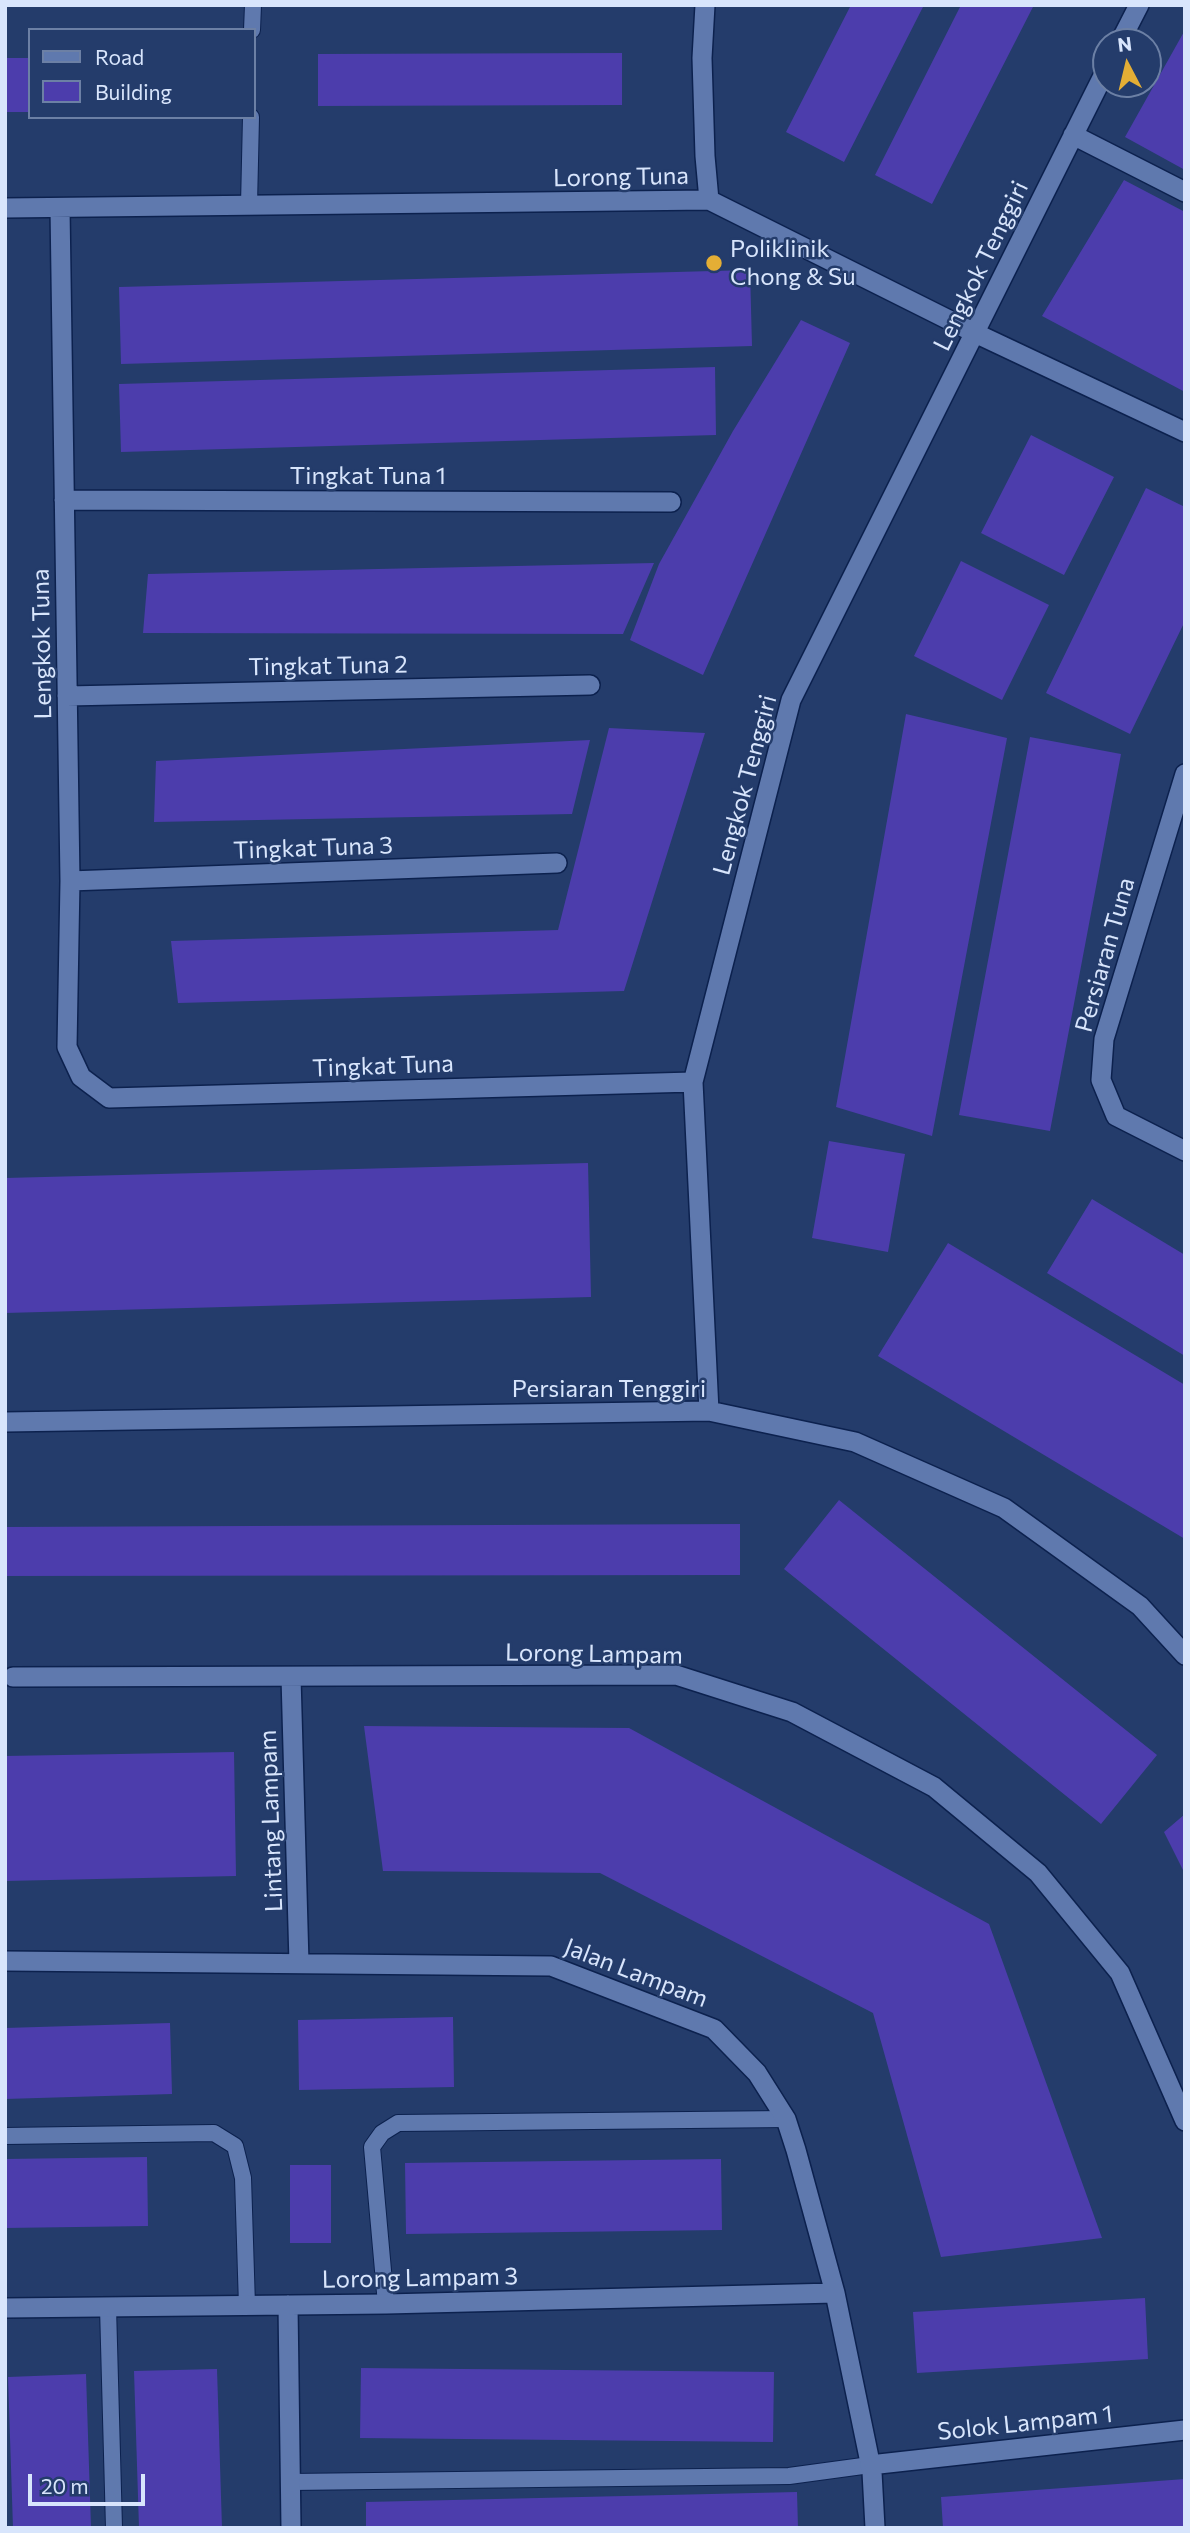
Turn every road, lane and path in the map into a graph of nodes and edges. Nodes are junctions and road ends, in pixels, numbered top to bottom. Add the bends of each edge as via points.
1 (253, 5) edge
2 (705, 5) edge
3 (1139, 5) edge
4 (253, 28) edge
5 (1127, 28) edge
6 (1092, 98) edge
7 (251, 119) edge
8 (1073, 135) junction
9 (1185, 192) edge
10 (709, 200) junction
11 (249, 205) junction
12 (5, 208) edge
13 (60, 208) junction
14 (975, 333) junction
15 (1185, 432) edge
16 (64, 500) junction
17 (671, 502) dead end
18 (590, 685) dead end
19 (67, 696) junction
20 (1184, 779) edge
21 (556, 863) dead end
22 (71, 881) junction
23 (81, 1077) joint
24 (692, 1082) junction
25 (1185, 1151) edge
26 (709, 1411) junction
27 (5, 1422) edge
28 (1185, 1655) edge
29 (13, 1677) dead end
30 (291, 1677) junction
31 (5, 1961) edge
32 (299, 1963) junction
33 (786, 2119) junction
34 (1185, 2121) edge
35 (5, 2136) edge
36 (835, 2293) junction
37 (386, 2304) junction
38 (288, 2305) junction
39 (247, 2306) junction
40 (108, 2307) junction
41 (5, 2308) edge
42 (1185, 2430) edge
43 (870, 2465) junction
44 (290, 2482) junction
45 (114, 2528) edge
46 (291, 2528) edge
47 (875, 2528) edge

1 - 4 lane
2 - 10 street via 702,58
3 - 5 street
6 - 8 street, Lengkok Tenggiri
7 - 11 lane
8 - 9 street
8 - 14 street, Lengkok Tenggiri
10 - 11 street, Lorong Tuna
10 - 14 street, Lorong Tuna
11 - 13 street, Lorong Tuna
12 - 13 street, Lorong Tuna
13 - 16 street, Lengkok Tuna
14 - 15 street, Lorong Tuna
14 - 24 street, Lengkok Tenggiri via 791,700
16 - 17 street, Tingkat Tuna 1
16 - 19 street, Lengkok Tuna
18 - 19 street, Tingkat Tuna 2
19 - 22 street, Lengkok Tuna
20 - 25 street, Persiaran Tuna via 1104,1039 1101,1080 1116,1115
21 - 22 street, Tingkat Tuna 3
22 - 23 street, Lengkok Tuna via 67,1047
23 - 24 street, Tingkat Tuna via 109,1098
24 - 26 street, Lengkok Tenggiri
26 - 27 street, Persiaran Tenggiri
26 - 28 street, Persiaran Tenggiri via 855,1442 1004,1507 1140,1606
29 - 30 street, Lorong Lampam
30 - 32 street, Lintang Lampam
30 - 34 street, Lorong Lampam via 676,1675 792,1712 934,1787 1038,1873 1120,1973
31 - 32 street, Jalan Lampam
32 - 33 street, Jalan Lampam via 551,1966 714,2029 757,2073
33 - 36 street, Jalan Lampam
33 - 37 lane via 397,2123 372,2147
35 - 39 lane via 214,2133 235,2146 243,2178
36 - 37 street, Lorong Lampam 3
36 - 43 street, Jalan Lampam
37 - 38 street, Lorong Lampam 3
38 - 39 street, Lorong Lampam 3
38 - 44 street
39 - 40 street, Lorong Lampam 3
40 - 41 street, Lorong Lampam 3
40 - 45 lane
42 - 43 street, Solok Lampam 1
43 - 44 lane via 789,2476
43 - 47 street, Jalan Lampam
44 - 46 street

